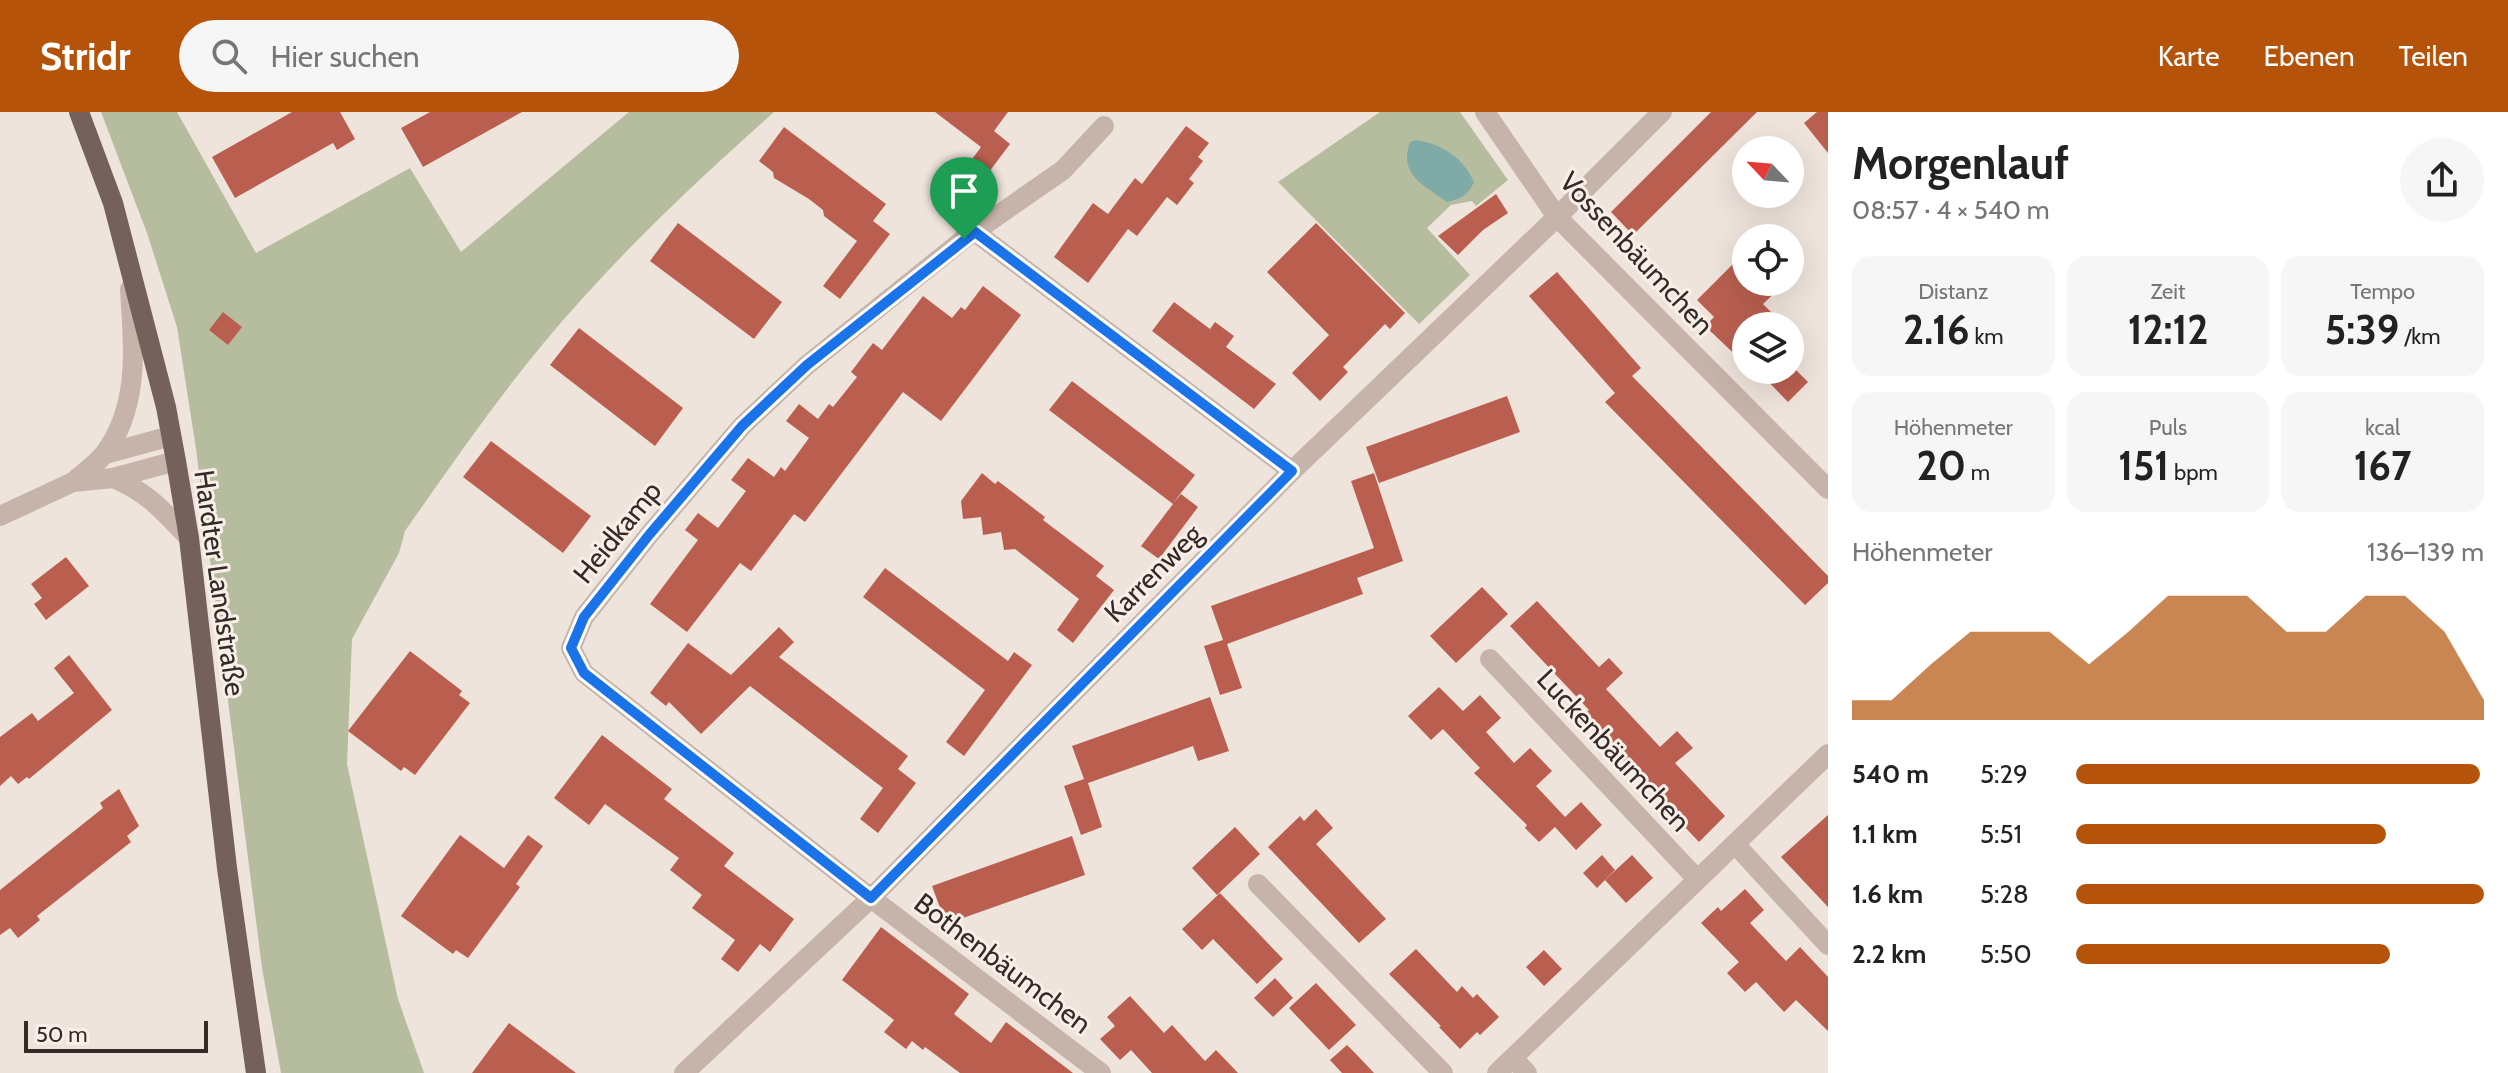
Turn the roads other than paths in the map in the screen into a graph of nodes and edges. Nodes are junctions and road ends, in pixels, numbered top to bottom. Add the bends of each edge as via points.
1 (79, 112) edge
2 (1485, 112) edge
3 (1662, 112) edge
4 (1104, 126) dead end
5 (1557, 217) junction
6 (975, 232) junction
7 (129, 265) junction
8 (171, 436) junction
9 (105, 454) junction
10 (176, 461) junction
11 (1292, 471) junction
12 (113, 478) junction
13 (73, 482) junction
14 (1828, 489) edge
15 (0, 516) edge
16 (189, 538) junction
17 (1490, 659) dead end
18 (1828, 754) edge
19 (1735, 844) junction
20 (1697, 879) junction
21 (1258, 884) dead end
22 (871, 898) junction
23 (1828, 945) edge
24 (1520, 1066) edge
25 (256, 1073) edge
26 (684, 1073) edge
27 (1101, 1073) edge
28 (1443, 1073) edge
29 (1497, 1073) edge

1 - 7 main road, Hardter Landstraße via 113,203
2 - 5 street, Vossenbäumchen
3 - 5 street, Karrenweg
4 - 6 street, Heidkamp via 1063,170
5 - 11 street, Karrenweg
5 - 14 street, Vossenbäumchen
6 - 11 street
6 - 22 street, Heidkamp via 807,365 742,426 584,617 571,648 584,673
7 - 8 main road, Hardter Landstraße
7 - 9 street via 134,375 126,409
8 - 9 street
8 - 10 main road, Hardter Landstraße
9 - 13 street
10 - 12 street
10 - 16 main road, Hardter Landstraße
11 - 22 street, Karrenweg
12 - 13 street
12 - 16 street via 151,498
13 - 15 street
16 - 25 main road, Hardter Landstraße
17 - 20 street, Luckenbäumchen
18 - 19 street
19 - 20 street
19 - 23 street
20 - 24 street
21 - 28 street
22 - 26 street, Karrenweg
22 - 27 street, Bothenbäumchen
24 - 29 street

